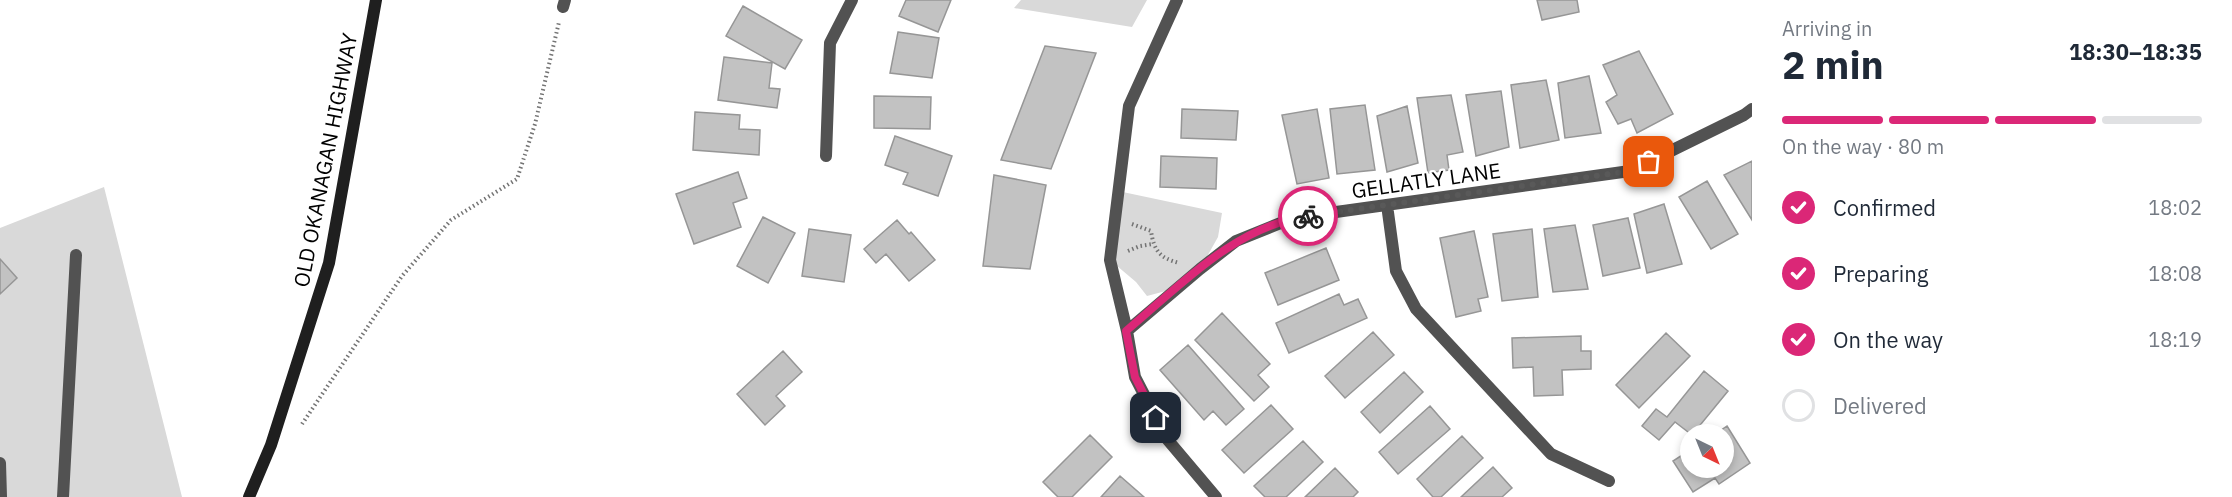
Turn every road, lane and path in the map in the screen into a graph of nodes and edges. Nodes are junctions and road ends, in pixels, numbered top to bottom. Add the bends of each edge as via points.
1 (376, 0) edge
2 (852, 0) edge
3 (1178, 0) edge
4 (564, 3) edge
5 (1752, 109) edge
6 (826, 156) dead end
7 (1387, 205) junction
8 (1114, 223) junction
9 (76, 255) dead end
10 (1200, 269) junction
11 (1126, 331) junction
12 (302, 424) dead end
13 (0, 463) edge
14 (1609, 481) dead end
15 (1, 497) edge
16 (63, 497) edge
17 (249, 497) edge
18 (1216, 497) edge

1 - 17 street, OLD OKANAGAN HIGHWAY via 329,263 271,446
2 - 6 street via 830,43
3 - 8 street via 1129,106
4 - 12 path via 535,124 517,179 451,220 402,276
5 - 7 street, GELLATLY LANE via 1630,171
7 - 10 street, GELLATLY LANE via 1293,218 1236,241
7 - 14 street via 1396,271 1416,309 1551,454
8 - 10 path via 1151,231 1153,244 1164,259
8 - 11 street via 1110,260
9 - 16 street
10 - 11 street, GELLATLY LANE
11 - 18 street via 1135,377 1167,439
13 - 15 street

